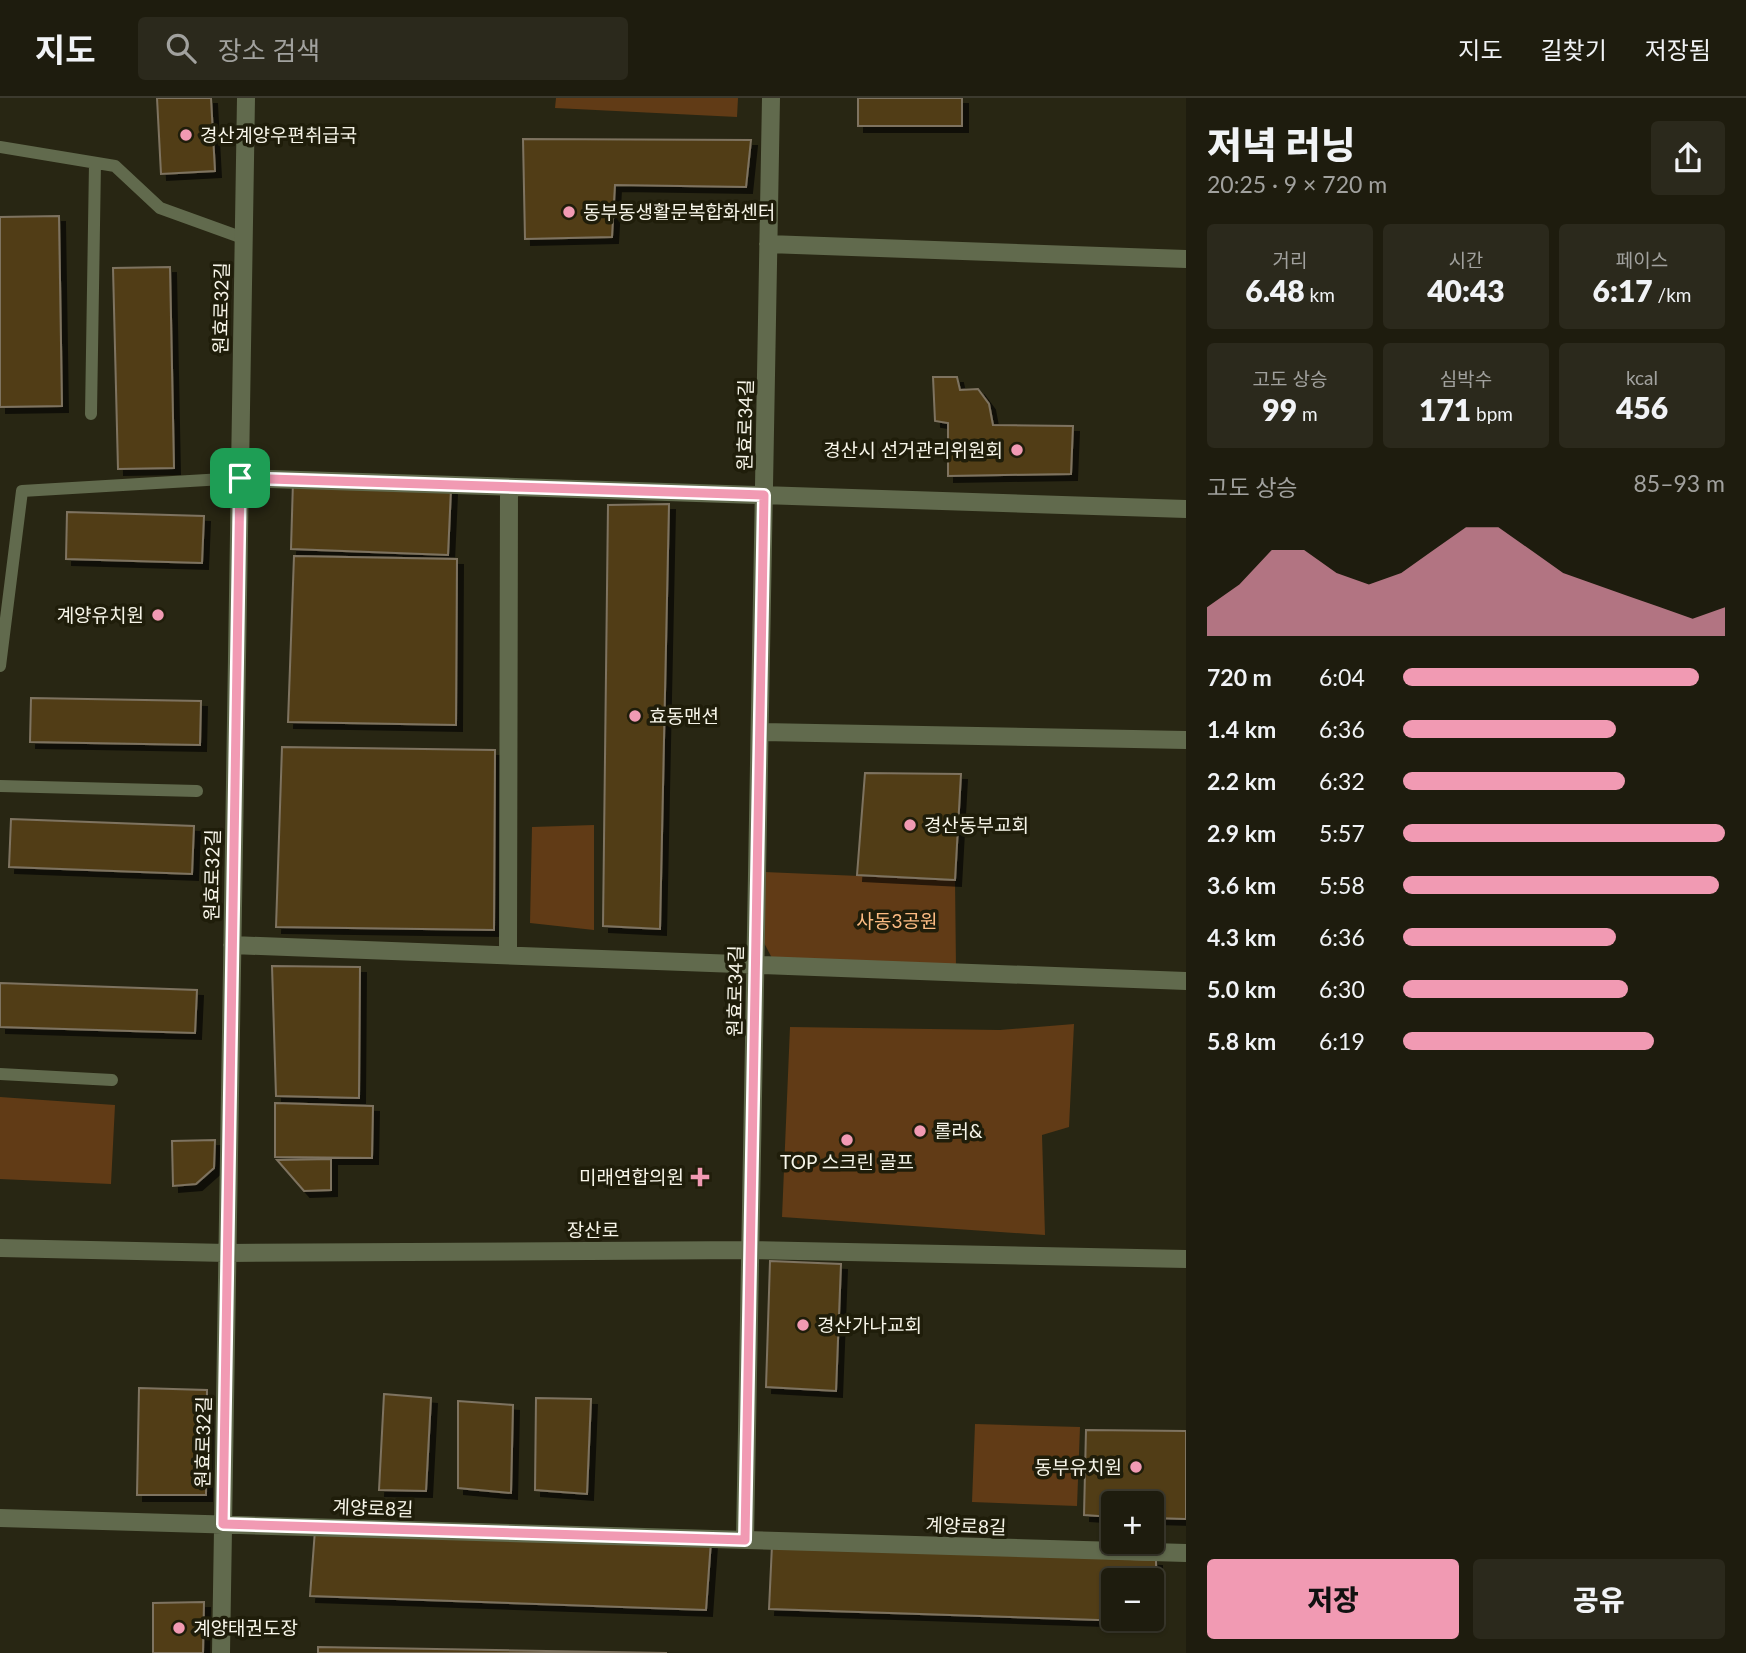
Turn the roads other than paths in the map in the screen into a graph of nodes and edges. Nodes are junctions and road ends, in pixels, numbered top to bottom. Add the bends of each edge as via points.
1 (246, 98) edge
2 (771, 98) edge
3 (0, 147) edge
4 (95, 163) junction
5 (243, 238) junction
6 (768, 244) junction
7 (1186, 260) edge
8 (91, 414) dead end
9 (240, 478) junction
10 (509, 487) junction
11 (764, 495) junction
12 (1186, 509) edge
13 (6, 571) edge
14 (0, 666) edge
15 (761, 732) junction
16 (1186, 740) edge
17 (0, 786) edge
18 (197, 791) dead end
19 (232, 945) junction
20 (509, 956) junction
21 (757, 965) junction
22 (1186, 981) edge
23 (0, 1074) edge
24 (112, 1080) dead end
25 (0, 1248) edge
26 (751, 1250) junction
27 (227, 1252) junction
28 (1186, 1259) edge
29 (0, 1518) edge
30 (223, 1524) junction
31 (745, 1540) junction
32 (1186, 1553) edge
33 (221, 1653) edge

1 - 5 street, 원효로32길
2 - 6 street, 원효로34길
3 - 4 lane
4 - 5 lane via 115,166 160,208
4 - 8 lane
5 - 9 street, 원효로32길
6 - 7 street
6 - 11 street, 원효로34길
9 - 10 street
9 - 13 lane via 22,491
9 - 19 street, 원효로32길
10 - 11 street
10 - 20 street
11 - 12 street
11 - 15 street, 원효로34길
13 - 14 lane
15 - 16 street
15 - 21 street, 원효로34길
17 - 18 lane
19 - 20 street
19 - 27 street, 원효로32길
20 - 21 street
21 - 22 street
21 - 26 street, 원효로34길
23 - 24 lane
25 - 27 street, 장산로
26 - 27 street, 장산로
26 - 28 street, 장산로
26 - 31 street
27 - 30 street, 원효로32길
29 - 30 street, 계양로8길
30 - 31 street, 계양로8길
30 - 33 street, 원효로32길
31 - 32 street, 계양로8길

